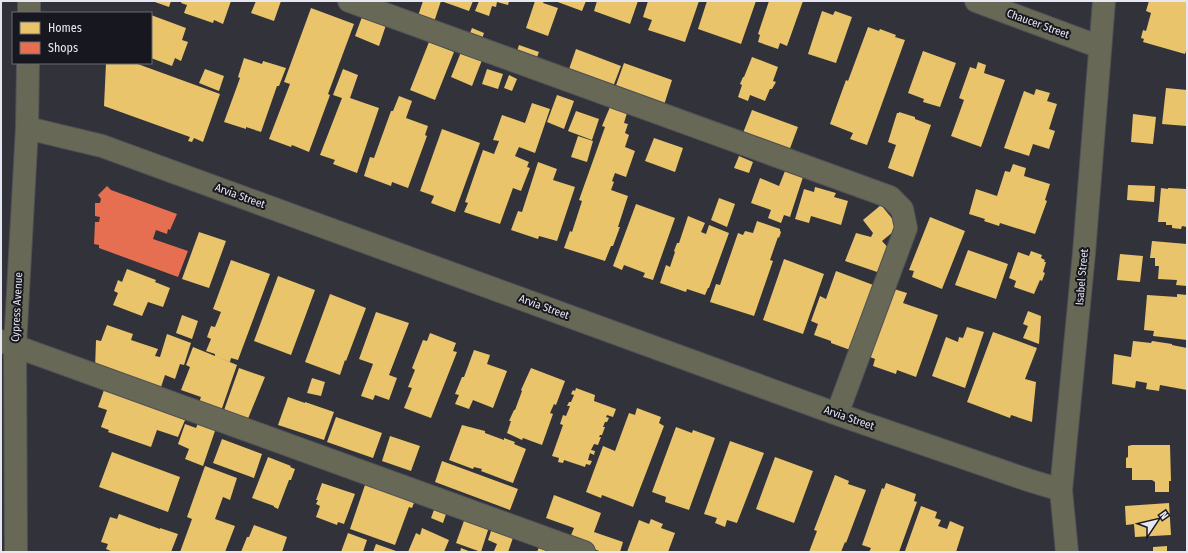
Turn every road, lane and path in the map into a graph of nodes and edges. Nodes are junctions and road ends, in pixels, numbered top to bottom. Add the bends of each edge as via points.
1 (29, 1) edge
2 (349, 1) edge
3 (976, 1) edge
4 (1104, 1) edge
5 (29, 12) edge
6 (1100, 47) junction
7 (28, 64) edge
8 (27, 128) junction
9 (8, 343) edge
10 (836, 414) junction
11 (1061, 490) junction
12 (16, 552) edge
13 (584, 552) edge
14 (1067, 552) edge

1 - 5 street
2 - 10 street via 890,197 902,209 906,228
3 - 6 street, Chaucer Street
4 - 6 street, Isabel Street
6 - 11 street, Isabel Street via 1084,253
7 - 8 street, Cypress Avenue
8 - 9 street, Cypress Avenue
8 - 10 street, Arvia Street via 102,146
9 - 12 street, Cypress Avenue
9 - 13 street
10 - 11 street, Arvia Street
11 - 14 street, Isabel Street

